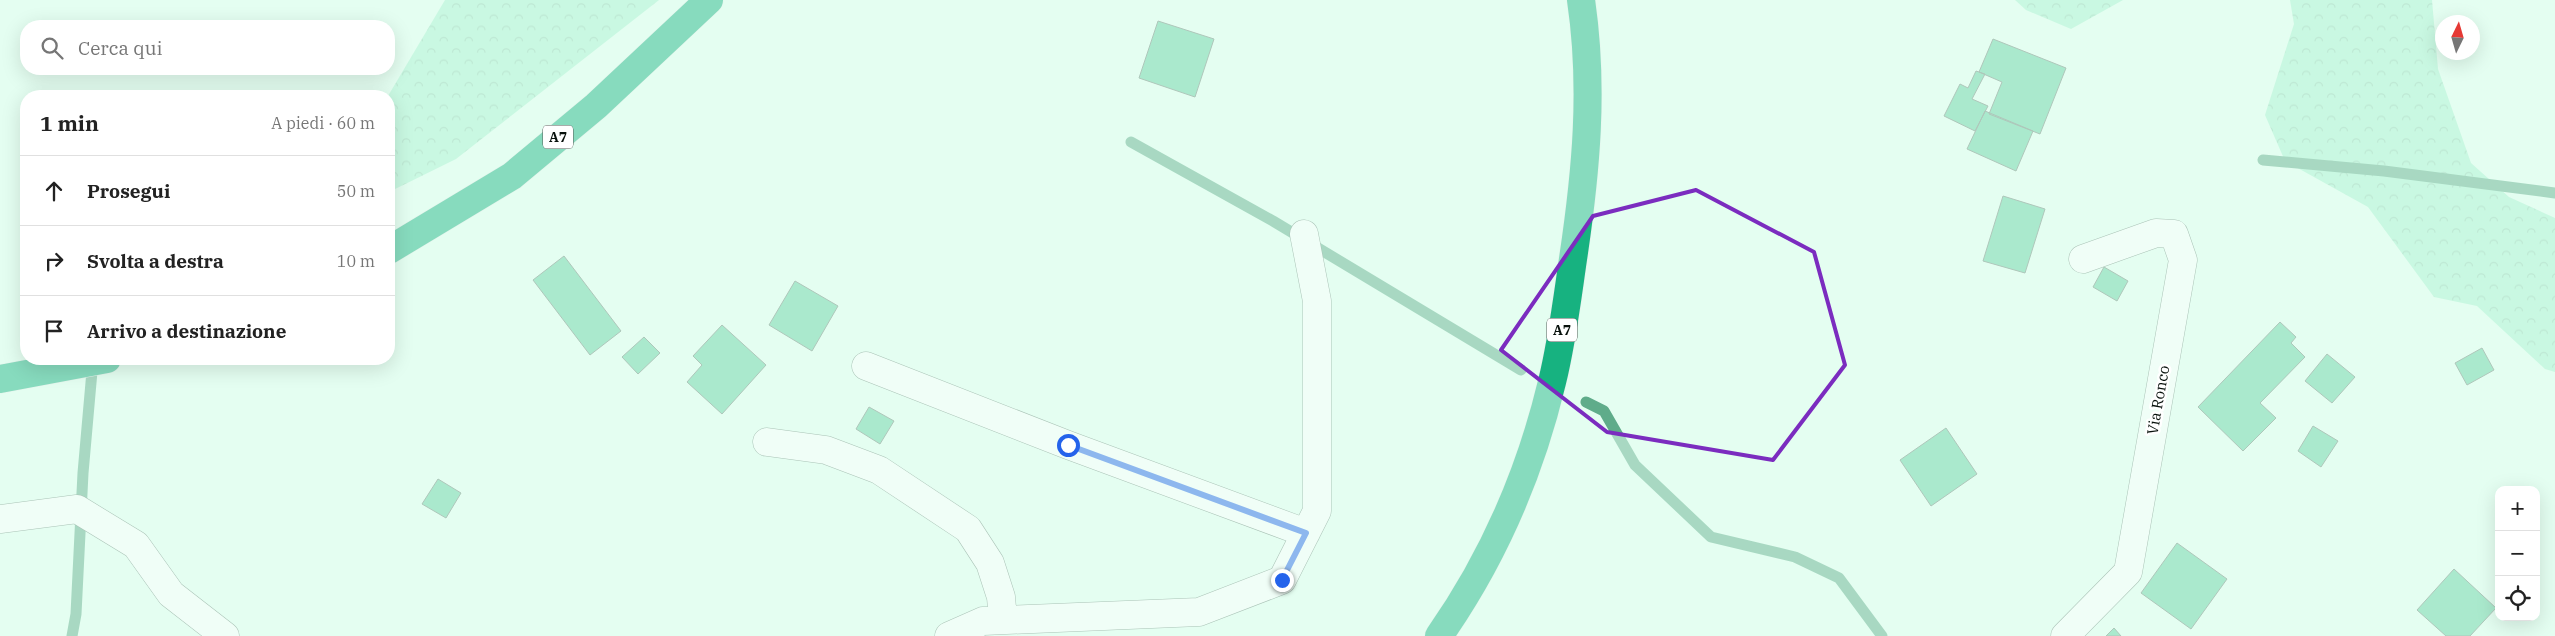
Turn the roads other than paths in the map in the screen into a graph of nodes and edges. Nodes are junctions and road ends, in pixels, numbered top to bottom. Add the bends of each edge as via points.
1 (709, 0) edge
2 (1582, 0) edge
3 (1304, 234) dead end
4 (395, 246) edge
5 (2083, 259) dead end
6 (75, 365) edge
7 (866, 366) dead end
8 (0, 379) edge
9 (767, 442) dead end
10 (0, 519) edge
11 (1306, 533) junction
12 (1003, 620) junction
13 (225, 636) edge
14 (949, 636) edge
15 (1439, 636) edge
16 (2064, 636) edge

1 - 4 highway, A7 via 596,106 512,176
2 - 15 highway, A7 via 1589,82 1586,171 1553,381 1522,483 1479,574
3 - 11 street via 1317,301 1317,511
5 - 16 street, Via Ronco via 2156,233 2174,234 2183,260 2128,572
6 - 8 highway
7 - 11 street
9 - 12 street via 826,450 879,470 968,529 990,563 1001,597
10 - 13 street via 77,509 136,545 171,594
11 - 12 street via 1282,580 1199,612
12 - 14 street via 984,621

